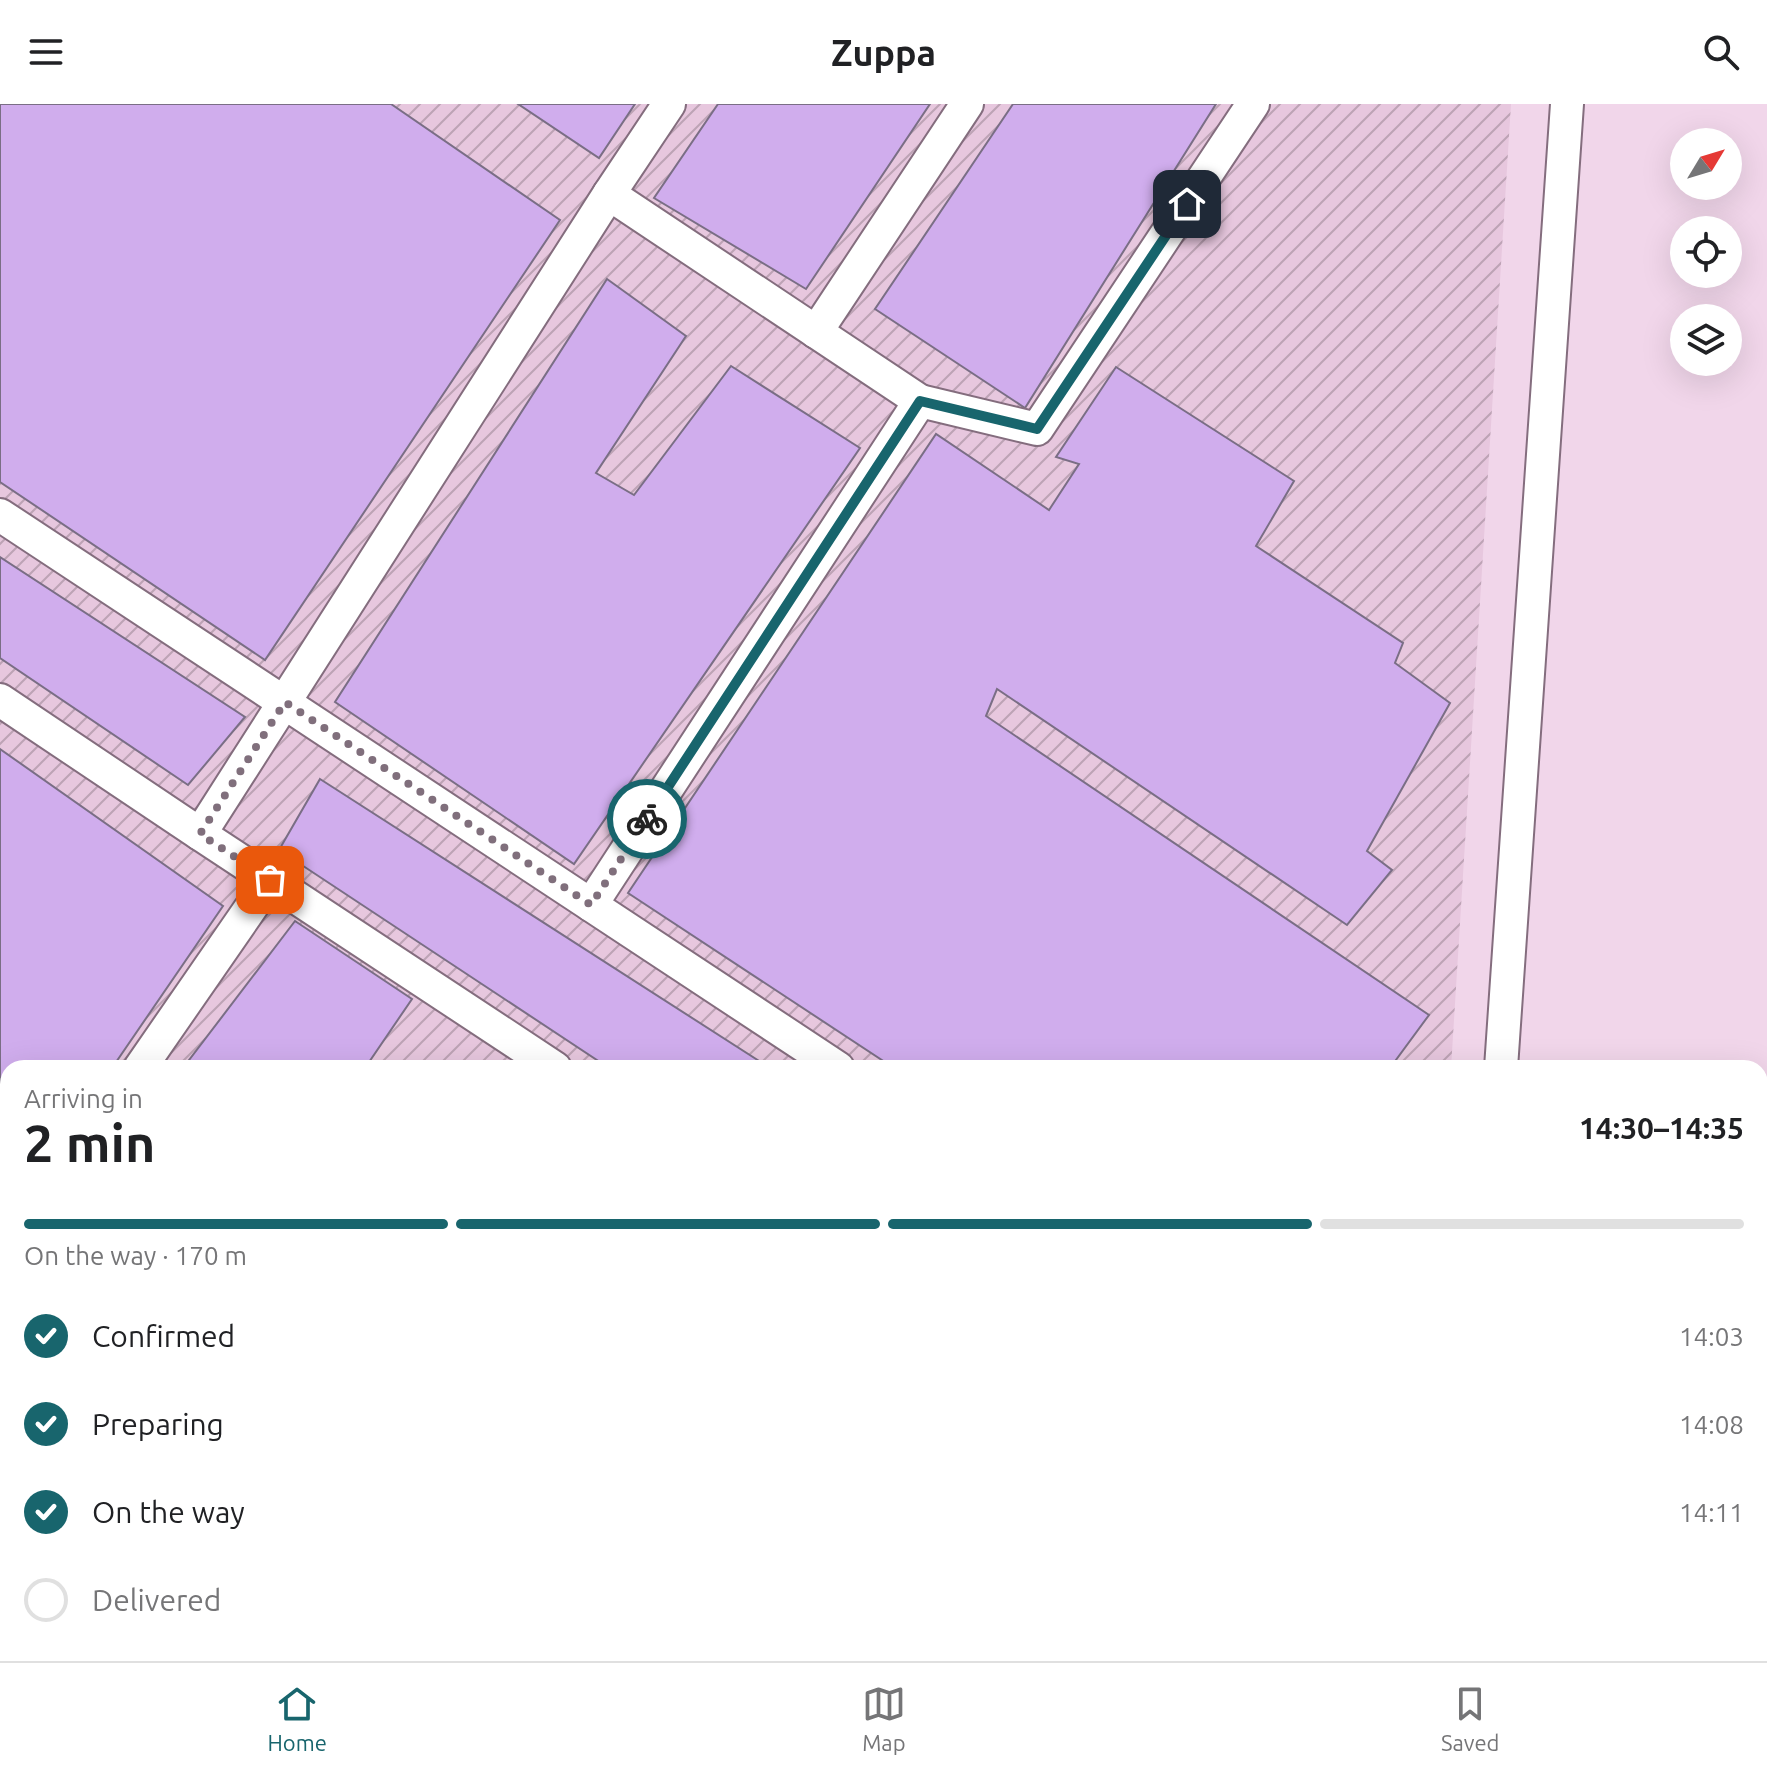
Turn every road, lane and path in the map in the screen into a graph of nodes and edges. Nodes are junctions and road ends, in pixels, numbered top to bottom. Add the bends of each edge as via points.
1 (669, 104) edge
2 (967, 104) edge
3 (1253, 104) edge
4 (1567, 104) edge
5 (609, 194) junction
6 (816, 332) junction
7 (920, 401) junction
8 (0, 515) edge
9 (0, 700) edge
10 (285, 702) junction
11 (200, 834) junction
12 (270, 880) junction
13 (591, 905) junction
14 (146, 1060) edge
15 (543, 1060) edge
16 (826, 1060) edge
17 (1502, 1060) edge

1 - 5 street
2 - 6 street
3 - 7 street via 1037,429
4 - 17 street
5 - 6 street
5 - 10 street
6 - 7 street
7 - 13 street
8 - 10 street
9 - 11 street
10 - 11 street
10 - 13 street
11 - 12 street
12 - 14 street
12 - 15 street
13 - 16 street

